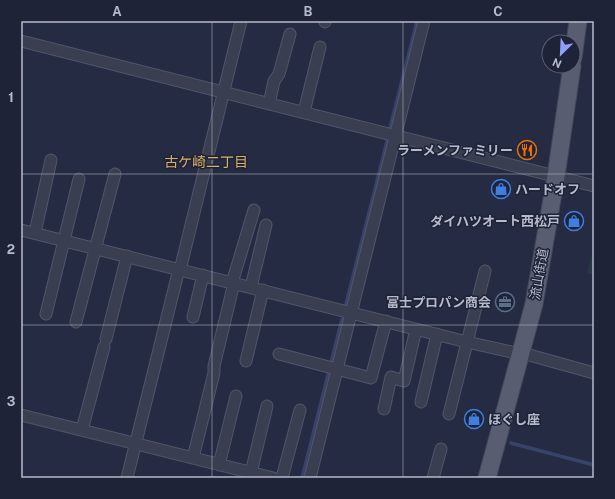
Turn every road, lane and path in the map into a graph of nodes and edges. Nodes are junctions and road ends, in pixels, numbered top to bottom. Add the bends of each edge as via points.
1 (241, 21) edge
2 (424, 21) edge
3 (578, 21) edge
4 (290, 34) dead end
5 (576, 34) edge
6 (21, 42) edge
7 (320, 47) dead end
8 (571, 74) edge
9 (224, 92) junction
10 (269, 104) junction
11 (304, 112) junction
12 (396, 135) junction
13 (51, 160) dead end
14 (115, 174) dead end
15 (556, 176) junction
16 (79, 179) dead end
17 (594, 186) edge
18 (254, 210) dead end
19 (266, 225) dead end
20 (21, 230) edge
21 (35, 233) junction
22 (65, 240) junction
23 (96, 248) junction
24 (127, 256) junction
25 (179, 269) junction
26 (485, 271) dead end
27 (203, 276) junction
28 (233, 283) junction
29 (251, 287) junction
30 (263, 290) junction
31 (352, 312) junction
32 (46, 314) dead end
33 (193, 317) dead end
34 (386, 321) junction
35 (76, 322) dead end
36 (416, 329) junction
37 (437, 334) junction
38 (467, 342) junction
39 (521, 353) junction
40 (279, 354) dead end
41 (246, 361) dead end
42 (337, 370) junction
43 (594, 373) edge
44 (236, 396) dead end
45 (421, 402) dead end
46 (267, 406) dead end
47 (300, 410) dead end
48 (384, 410) dead end
49 (449, 414) dead end
50 (21, 415) edge
51 (82, 430) junction
52 (135, 444) junction
53 (440, 450) dead end
54 (193, 458) junction
55 (219, 465) junction
56 (251, 473) junction
57 (127, 478) edge
58 (273, 478) edge
59 (282, 478) edge
60 (310, 478) edge
61 (433, 478) edge
62 (487, 478) edge

1 - 9 street
2 - 12 street
3 - 5 main road
4 - 10 street
6 - 9 street
7 - 11 street
8 - 15 main road, 流山街道
9 - 10 street
9 - 25 street
10 - 11 street
11 - 12 street
12 - 15 street
12 - 31 street
13 - 21 street
14 - 23 street
15 - 17 street
15 - 39 main road, 流山街道 via 540,277
16 - 22 street
18 - 28 street
19 - 29 street
20 - 21 street
21 - 22 street
22 - 23 street
22 - 32 street
23 - 24 street
23 - 35 street
24 - 25 street
24 - 51 street
25 - 27 street
25 - 52 street
26 - 38 street
27 - 28 street
27 - 33 street
28 - 29 street
28 - 54 street
29 - 30 street
30 - 31 street
30 - 41 street
31 - 34 street
31 - 42 street
34 - 36 street
34 - 42 street via 371,378
36 - 37 street
36 - 48 street via 404,381 390,377
37 - 38 street
37 - 45 street
38 - 39 street
38 - 49 street
39 - 43 street
39 - 62 main road, 流山街道
40 - 42 street
42 - 60 street
44 - 55 street
46 - 56 street
47 - 59 street
50 - 51 street
51 - 52 street
52 - 54 street
52 - 57 street
53 - 61 street
54 - 55 street
55 - 56 street
56 - 58 street

